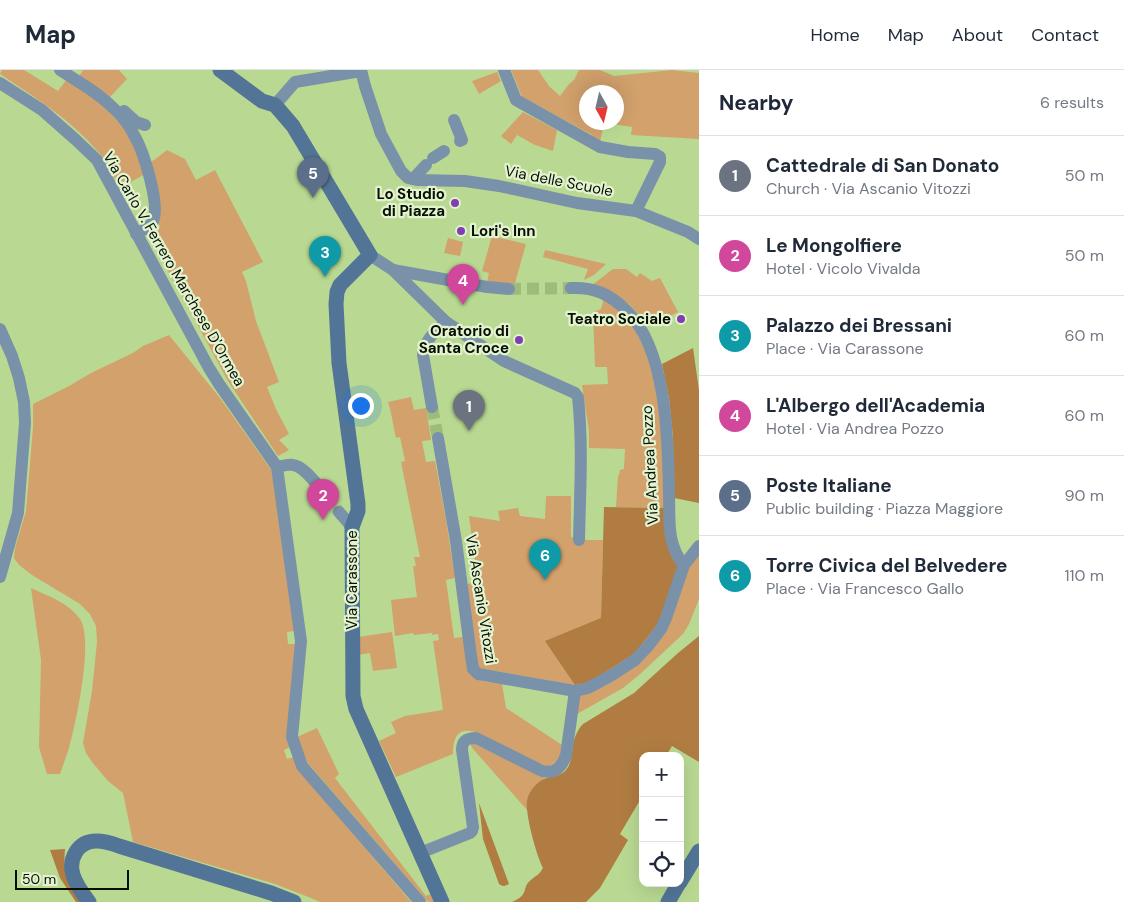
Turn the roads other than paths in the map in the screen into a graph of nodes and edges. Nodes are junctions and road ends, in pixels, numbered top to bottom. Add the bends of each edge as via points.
1 (60, 70) edge
2 (220, 70) edge
3 (361, 70) edge
4 (504, 70) edge
5 (291, 74) edge
6 (0, 83) edge
7 (109, 103) junction
8 (276, 105) junction
9 (454, 120) dead end
10 (145, 125) dead end
11 (460, 141) dead end
12 (444, 151) dead end
13 (410, 178) junction
14 (636, 211) junction
15 (136, 234) junction
16 (699, 239) edge
17 (370, 254) junction
18 (393, 270) junction
19 (571, 288) tunnel mouth
20 (509, 289) tunnel mouth
21 (446, 322) junction
22 (0, 329) edge
23 (432, 407) tunnel mouth
24 (438, 438) tunnel mouth
25 (277, 467) junction
26 (325, 494) tunnel mouth
27 (339, 512) tunnel mouth
28 (352, 527) junction
29 (579, 540) dead end
30 (699, 546) edge
31 (684, 565) junction
32 (0, 577) edge
33 (575, 691) junction
34 (699, 851) edge
35 (420, 853) junction
36 (684, 875) edge
37 (677, 887) edge
38 (89, 902) edge
39 (294, 902) edge
40 (420, 902) edge
41 (442, 902) edge
42 (668, 902) edge

1 - 7 street
2 - 8 street via 262,101
3 - 5 street
3 - 13 street via 381,134 402,172
4 - 14 street via 516,100 600,147 660,156
5 - 8 street
6 - 15 street, Via Carlo V. Ferrero Marchese D'Ormea via 42,110 97,160
7 - 10 street
7 - 15 street via 135,135 151,182 153,220
8 - 17 street via 293,126
9 - 11 street
12 - 13 street
13 - 14 street, Via delle Scuole via 465,181
14 - 16 street, Via delle Scuole
15 - 25 street, Via Carlo V. Ferrero Marchese D'Ormea via 209,368
17 - 18 street
17 - 28 street, Via Carassone via 340,285 336,304 339,363 358,504
18 - 20 street
18 - 21 street
19 - 31 street, Via Andrea Pozzo via 593,290 612,298 634,319 646,338 664,405 671,538
21 - 23 street via 429,338 423,355
21 - 29 street via 504,361 577,395 581,430
22 - 32 street via 20,378 25,414 18,513
24 - 33 street, Via Ascanio Vitozzi via 474,671
25 - 26 street via 298,466
25 - 40 street, Via Carlo V. Ferrero Marchese D'Ormea via 301,641 292,737 302,766
27 - 28 street
28 - 35 street, Via Carassone via 354,702
30 - 31 street
31 - 33 street via 666,618 649,645 635,660 612,675
33 - 35 street via 566,755 554,771 542,771 476,738 464,741 462,750 472,831
34 - 36 street
35 - 41 street, Via Carassone
37 - 42 street
38 - 39 street via 75,880 72,863 79,848 95,841

